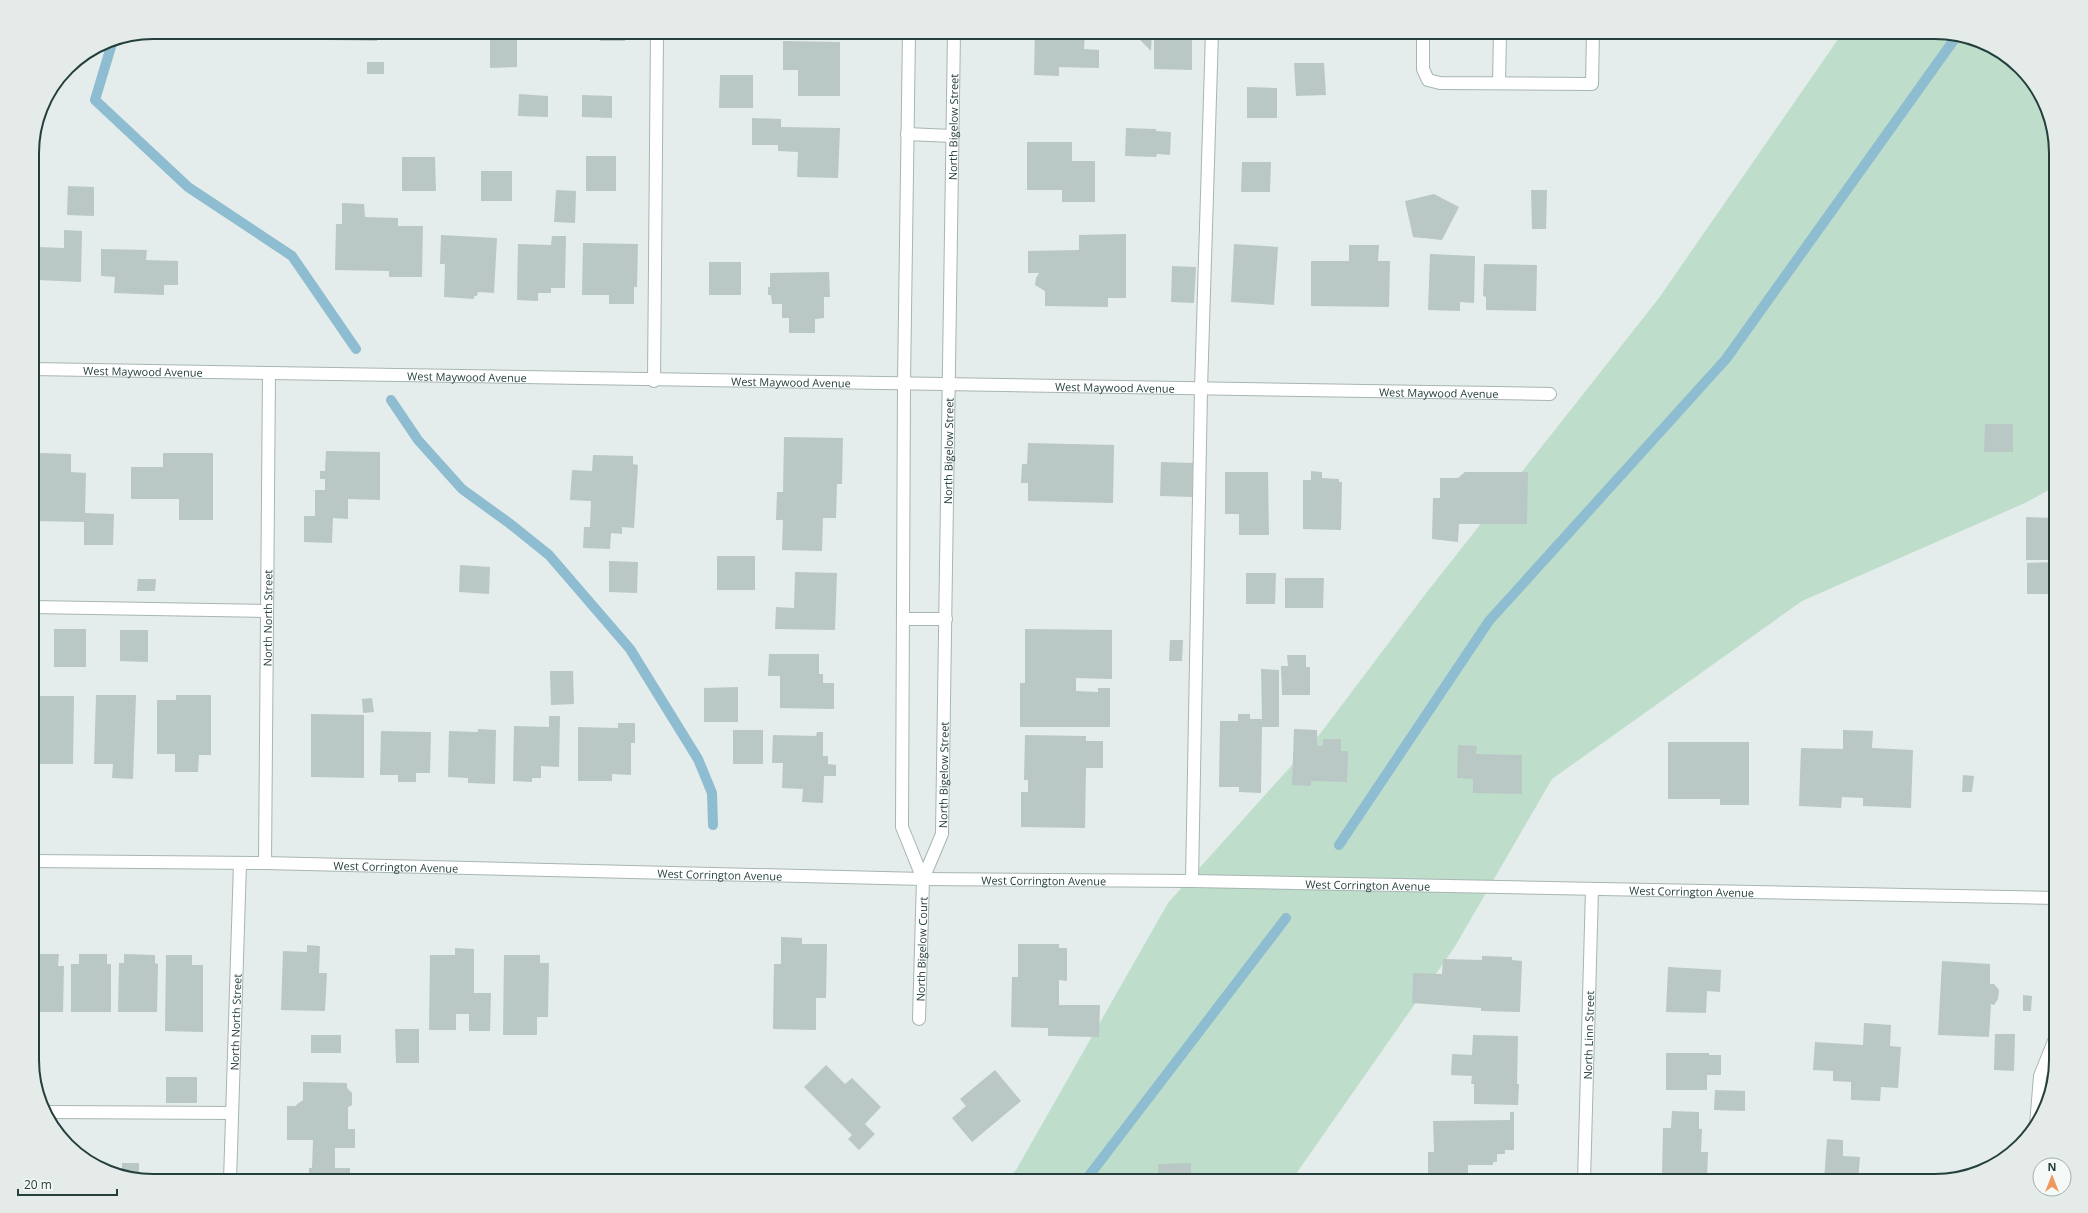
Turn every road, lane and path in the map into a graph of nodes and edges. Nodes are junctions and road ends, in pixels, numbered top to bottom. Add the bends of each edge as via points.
1 (657, 39) edge
2 (909, 39) edge
3 (954, 39) edge
4 (1212, 39) edge
5 (1423, 39) edge
6 (1500, 39) edge
7 (1593, 39) edge
8 (1499, 83) junction
9 (908, 134) junction
10 (952, 136) junction
11 (39, 369) edge
12 (269, 373) junction
13 (654, 381) junction
14 (904, 383) junction
15 (950, 384) junction
16 (1201, 389) junction
17 (1550, 394) dead end
18 (39, 607) edge
19 (267, 610) junction
20 (903, 619) junction
21 (946, 619) junction
22 (39, 860) edge
23 (240, 863) junction
24 (265, 863) junction
25 (923, 879) junction
26 (1192, 881) junction
27 (1592, 889) junction
28 (2049, 898) edge
29 (919, 1019) dead end
30 (2049, 1054) edge
31 (2037, 1110) edge
32 (52, 1112) edge
33 (232, 1113) junction
34 (230, 1174) edge
35 (1584, 1174) edge

1 - 13 street
2 - 9 street
3 - 10 street, North Bigelow Street
4 - 16 street
5 - 8 street via 1422,69 1428,80 1440,83
6 - 8 street
7 - 8 street via 1592,84
9 - 10 street
9 - 14 street
10 - 15 street, North Bigelow Street
11 - 12 street, West Maywood Avenue
12 - 13 street, West Maywood Avenue
12 - 19 street, North North Street
13 - 14 street, West Maywood Avenue
14 - 15 street, West Maywood Avenue
14 - 20 street
15 - 16 street, West Maywood Avenue
15 - 21 street, North Bigelow Street
16 - 17 street, West Maywood Avenue
16 - 26 street
18 - 19 street
19 - 24 street, North North Street
20 - 21 street
20 - 25 street via 902,827
21 - 25 street, North Bigelow Street via 942,834
22 - 23 street, West Corrington Avenue
23 - 24 street, West Corrington Avenue
23 - 33 street, North North Street
24 - 25 street, West Corrington Avenue
25 - 26 street, West Corrington Avenue
25 - 29 street, North Bigelow Court
26 - 27 street, West Corrington Avenue
27 - 28 street, West Corrington Avenue
27 - 35 street, North Linn Street
30 - 31 street via 2040,1076
32 - 33 street
33 - 34 street, North North Street

